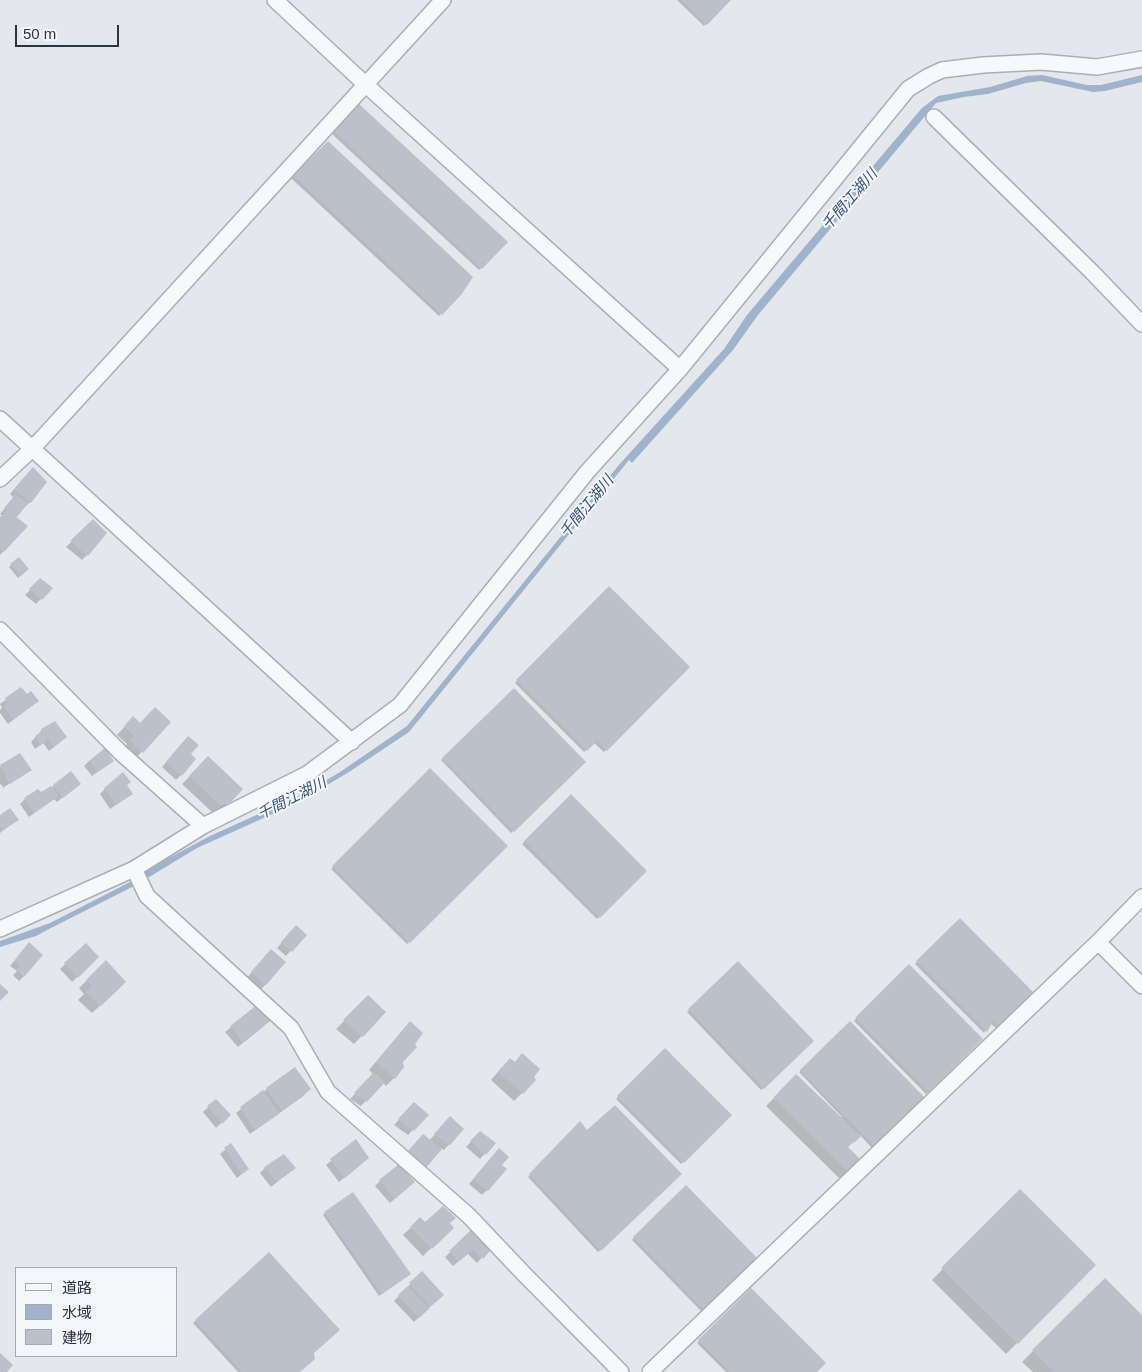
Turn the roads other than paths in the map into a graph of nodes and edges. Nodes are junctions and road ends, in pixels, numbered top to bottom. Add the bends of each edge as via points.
1 (275, 0) edge
2 (443, 0) edge
3 (1142, 59) edge
4 (365, 84) junction
5 (934, 117) dead end
6 (1142, 324) edge
7 (680, 369) junction
8 (0, 419) edge
9 (32, 449) junction
10 (0, 479) edge
11 (0, 630) edge
12 (352, 742) junction
13 (203, 826) junction
14 (134, 869) junction
15 (1142, 897) edge
16 (0, 929) edge
17 (1098, 942) junction
18 (1142, 986) edge
19 (621, 1372) edge
20 (650, 1372) edge

1 - 4 street
2 - 4 street
3 - 7 street via 1097,67 1041,62 942,70 908,89
4 - 7 street
4 - 9 street
5 - 6 street
7 - 12 street via 588,472 400,705
8 - 9 street
9 - 10 street
9 - 12 street
11 - 13 street via 120,752
12 - 13 street via 307,774
13 - 14 street
14 - 16 street
14 - 19 street via 147,896 291,1028 328,1092 469,1216
15 - 17 street
17 - 18 street
17 - 20 street

